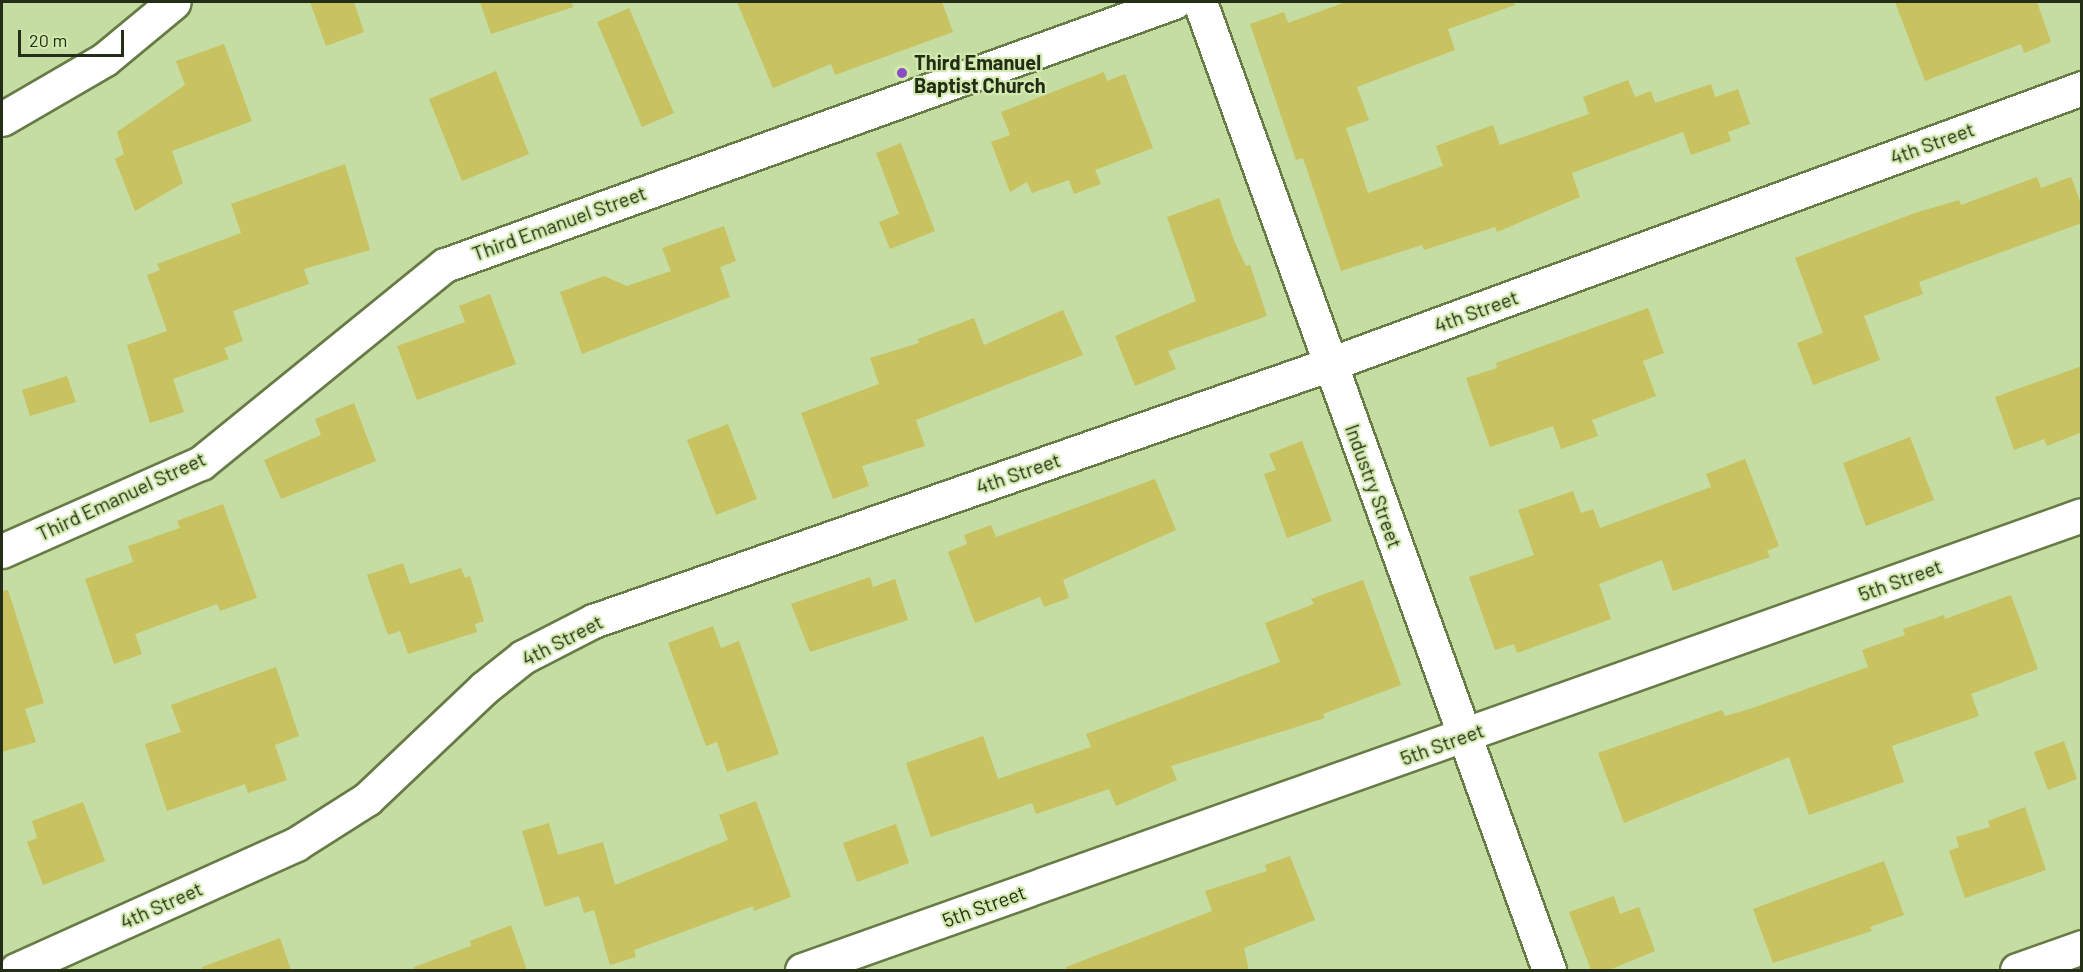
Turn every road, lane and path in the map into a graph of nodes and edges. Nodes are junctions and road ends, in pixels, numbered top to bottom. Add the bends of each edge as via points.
1 (174, 2) edge
2 (1174, 2) edge
3 (1200, 2) edge
4 (2082, 88) edge
5 (2, 119) edge
6 (1330, 364) junction
7 (2082, 515) edge
8 (2, 551) edge
9 (1464, 736) junction
10 (2082, 947) edge
11 (16, 970) edge
12 (802, 970) edge
13 (1549, 970) edge
14 (2017, 970) edge

1 - 5 street via 105,59
2 - 8 street, Third Emanuel Street via 445,265 201,463
3 - 6 street, Industry Street
4 - 6 street, 4th Street
6 - 9 street, Industry Street
6 - 11 street, 4th Street via 593,621 523,657 484,688 367,799 296,844
7 - 9 street, 5th Street
9 - 12 street, 5th Street
9 - 13 street, Industry Street
10 - 14 street

